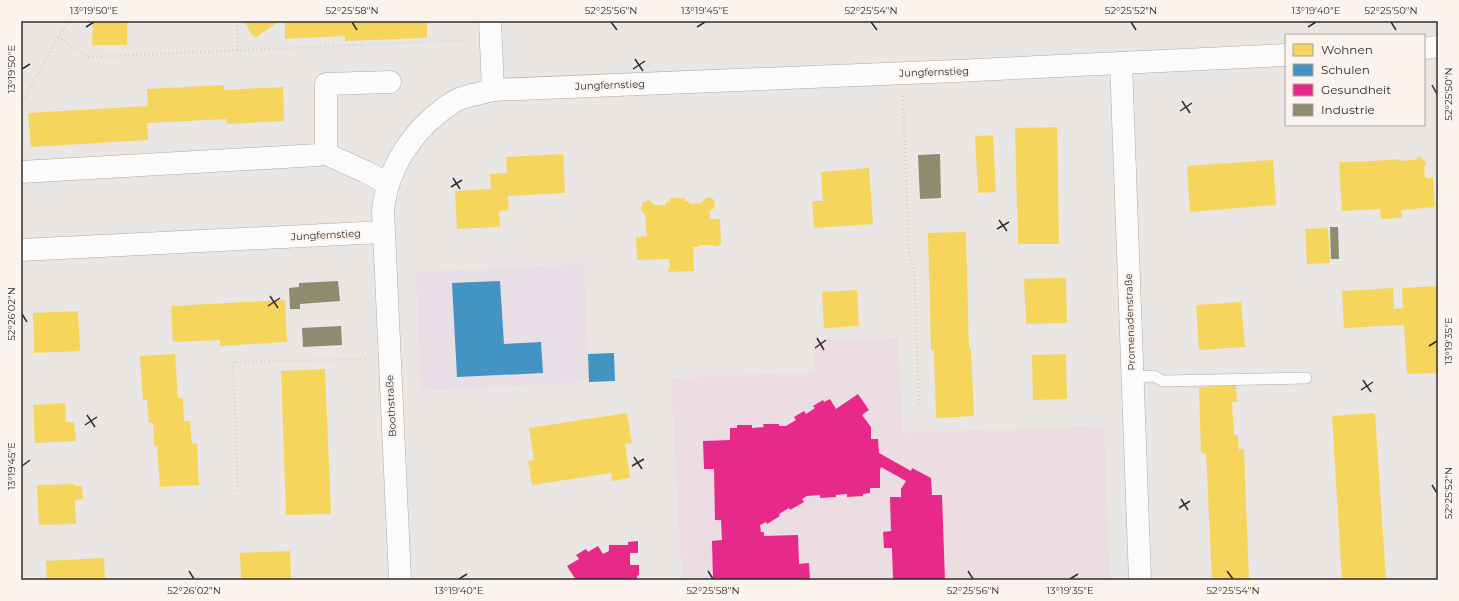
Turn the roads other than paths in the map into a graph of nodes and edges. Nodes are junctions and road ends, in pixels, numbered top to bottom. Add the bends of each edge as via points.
1 (490, 21) edge
2 (1438, 47) edge
3 (1425, 48) edge
4 (1285, 55) edge
5 (1121, 63) junction
6 (390, 82) dead end
7 (493, 90) junction
8 (324, 153) junction
9 (21, 172) edge
10 (388, 184) junction
11 (383, 232) junction
12 (21, 250) edge
13 (1132, 377) junction
14 (1306, 378) dead end
15 (400, 580) edge
16 (1140, 580) edge

1 - 7 street
2 - 3 street
4 - 5 street, Jungfernstieg
5 - 7 street, Jungfernstieg
5 - 13 street, Promenadenstraße
6 - 8 street via 326,84
7 - 10 street, Jungfernstieg via 456,100 428,121 410,142 394,168
8 - 9 street
8 - 10 street
10 - 11 street, Jungfernstieg via 383,210
11 - 12 street, Jungfernstieg
11 - 15 street, Boothstraße
13 - 14 lane via 1154,376 1163,381
13 - 16 street, Promenadenstraße

